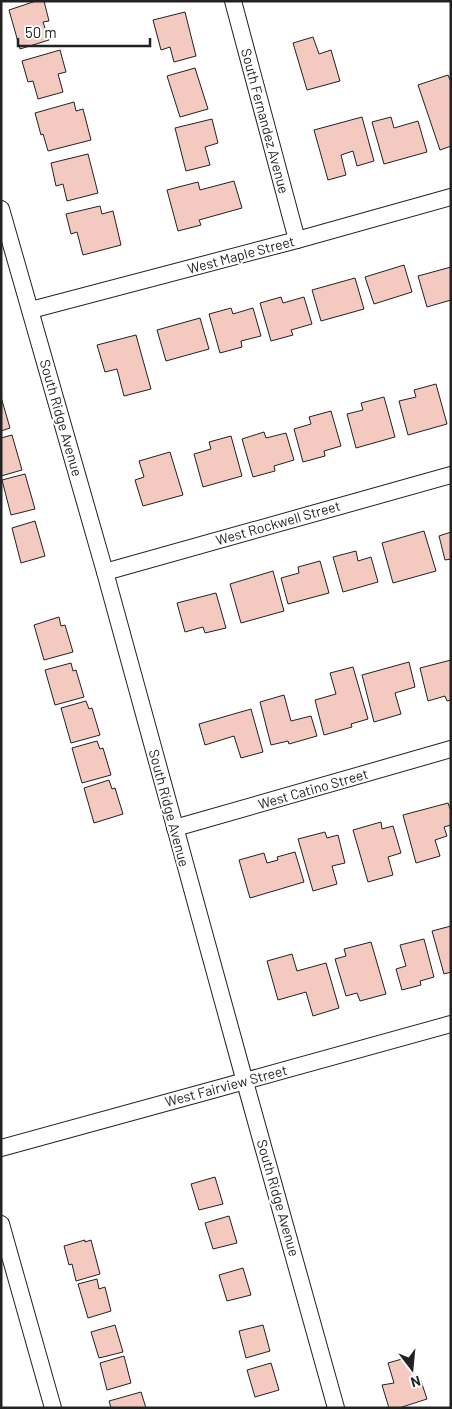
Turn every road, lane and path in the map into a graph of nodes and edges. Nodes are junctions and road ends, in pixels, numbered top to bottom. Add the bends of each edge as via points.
1 (233, 1) edge
2 (451, 197) edge
3 (1, 208) edge
4 (297, 240) junction
5 (31, 310) junction
6 (451, 475) edge
7 (105, 572) junction
8 (451, 750) edge
9 (175, 828) junction
10 (451, 1024) edge
11 (245, 1082) junction
12 (1, 1148) edge
13 (1, 1224) edge
14 (53, 1408) edge
15 (336, 1408) edge

1 - 4 street, South Fernandez Avenue
2 - 4 street, West Maple Street
3 - 5 street, South Ridge Avenue
4 - 5 street, West Maple Street
5 - 7 street, South Ridge Avenue
6 - 7 street, West Rockwell Street
7 - 9 street, South Ridge Avenue
8 - 9 street, West Catino Street
9 - 11 street, South Ridge Avenue
10 - 11 street, West Fairview Street
11 - 12 street, West Fairview Street
11 - 15 street, South Ridge Avenue
13 - 14 street

